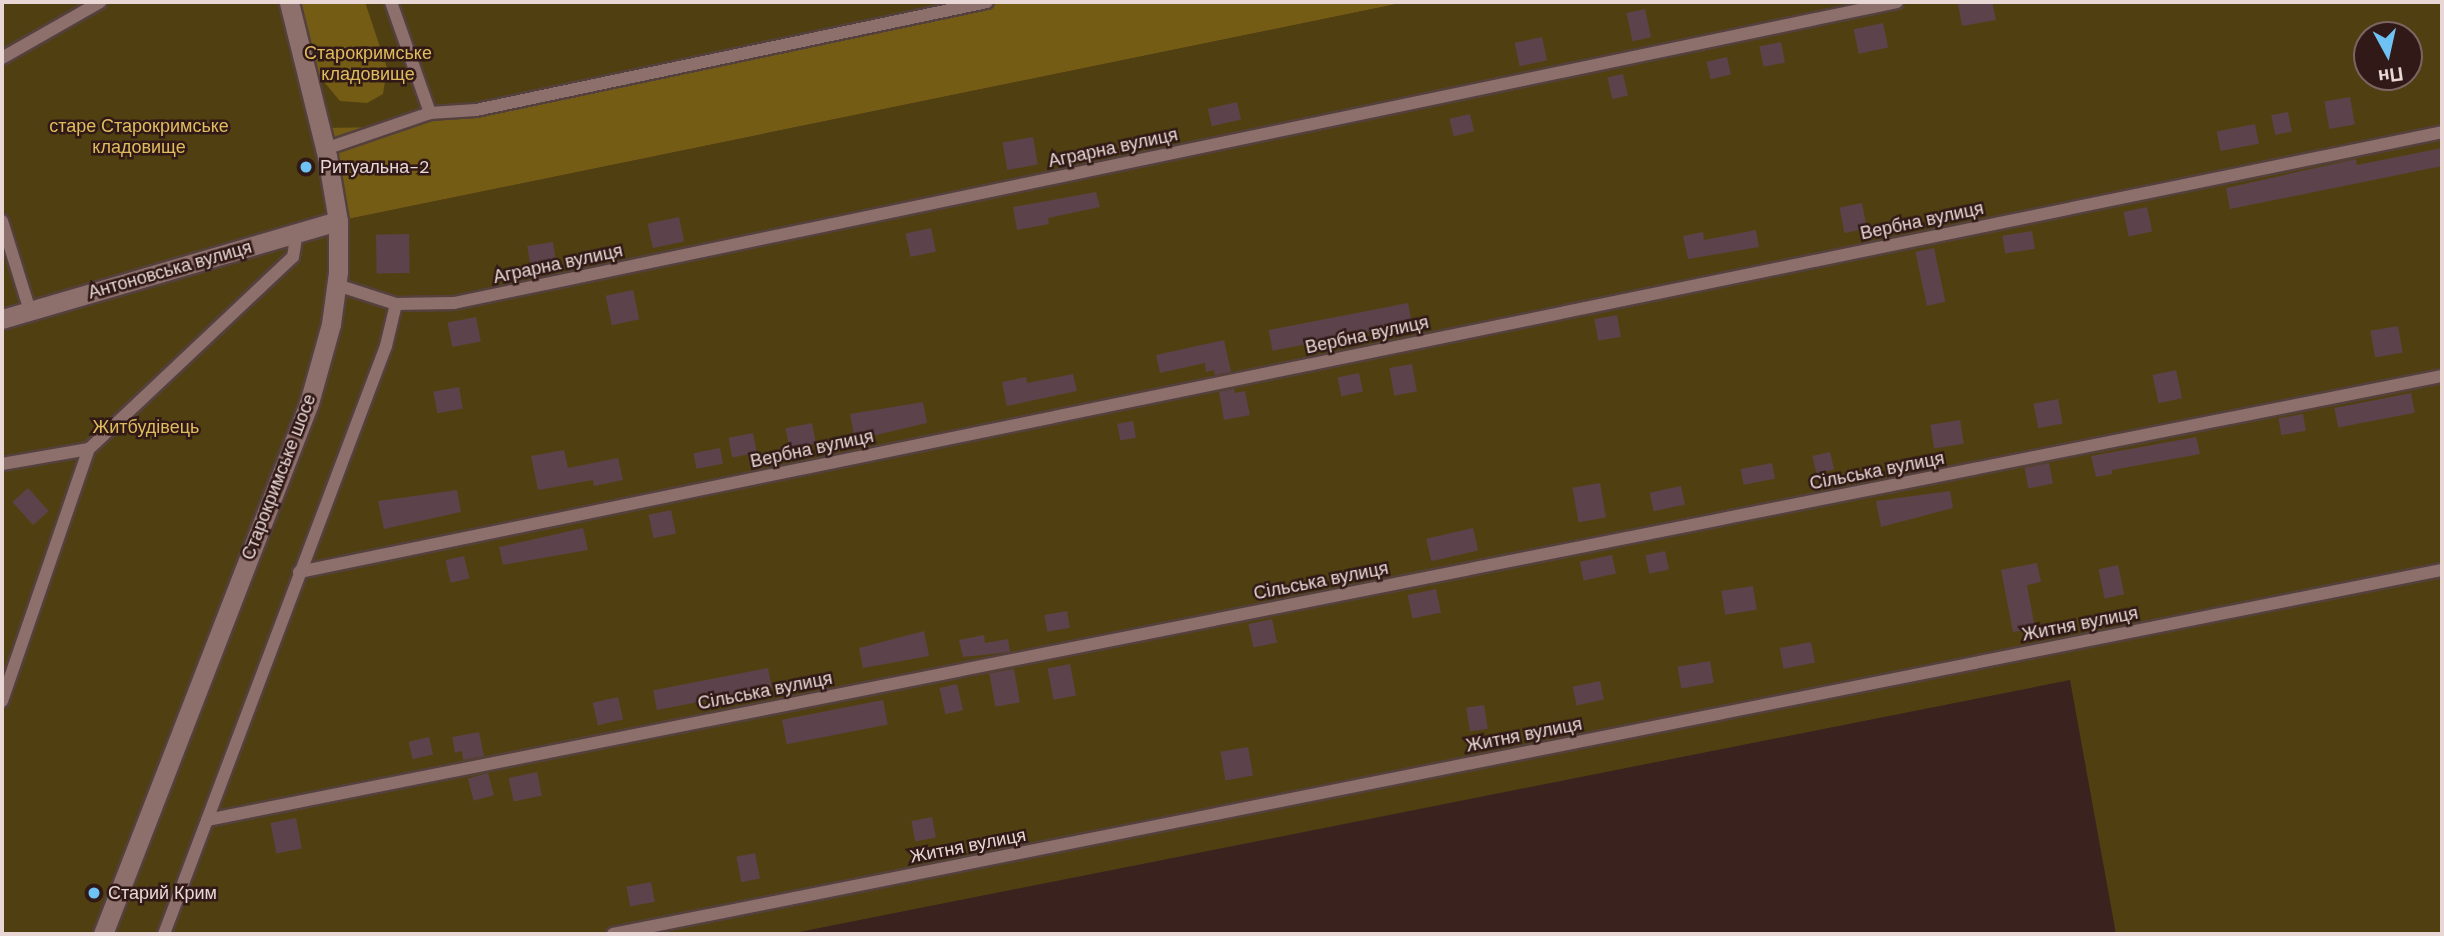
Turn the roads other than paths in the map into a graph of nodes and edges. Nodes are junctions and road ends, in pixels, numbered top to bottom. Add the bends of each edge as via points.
1 (100, 2) edge
2 (289, 2) edge
3 (391, 2) edge
4 (987, 2) edge
5 (1896, 2) edge
6 (2, 58) edge
7 (430, 113) junction
8 (2442, 132) edge
9 (325, 149) junction
10 (338, 221) junction
11 (2, 222) edge
12 (297, 233) junction
13 (337, 285) junction
14 (396, 304) junction
15 (30, 311) junction
16 (2, 319) edge
17 (2442, 376) edge
18 (89, 449) junction
19 (2, 464) edge
20 (2442, 570) edge
21 (299, 572) junction
22 (18, 656) junction
23 (2, 672) edge
24 (2, 701) edge
25 (207, 820) junction
26 (103, 934) edge
27 (164, 934) edge
28 (613, 934) edge

1 - 6 lane
2 - 9 street, Старокримське шосе
3 - 7 lane
4 - 7 lane via 476,110
5 - 14 lane, Аграрна вулиця via 454,303
7 - 9 lane
8 - 21 lane, Вербна вулиця
9 - 10 street, Старокримське шосе
10 - 12 street, Антоновська вулиця
10 - 13 street, Старокримське шосе
11 - 15 lane
12 - 15 street, Антоновська вулиця
12 - 18 lane via 293,257
13 - 14 lane, Аграрна вулиця
13 - 26 street, Старокримське шосе via 309,403
14 - 21 lane via 386,346
15 - 16 street, Антоновська вулиця
17 - 25 lane, Сільська вулиця
18 - 19 lane
18 - 22 lane
20 - 28 lane, Житня вулиця
21 - 25 lane
22 - 23 lane
22 - 24 lane
25 - 27 lane

